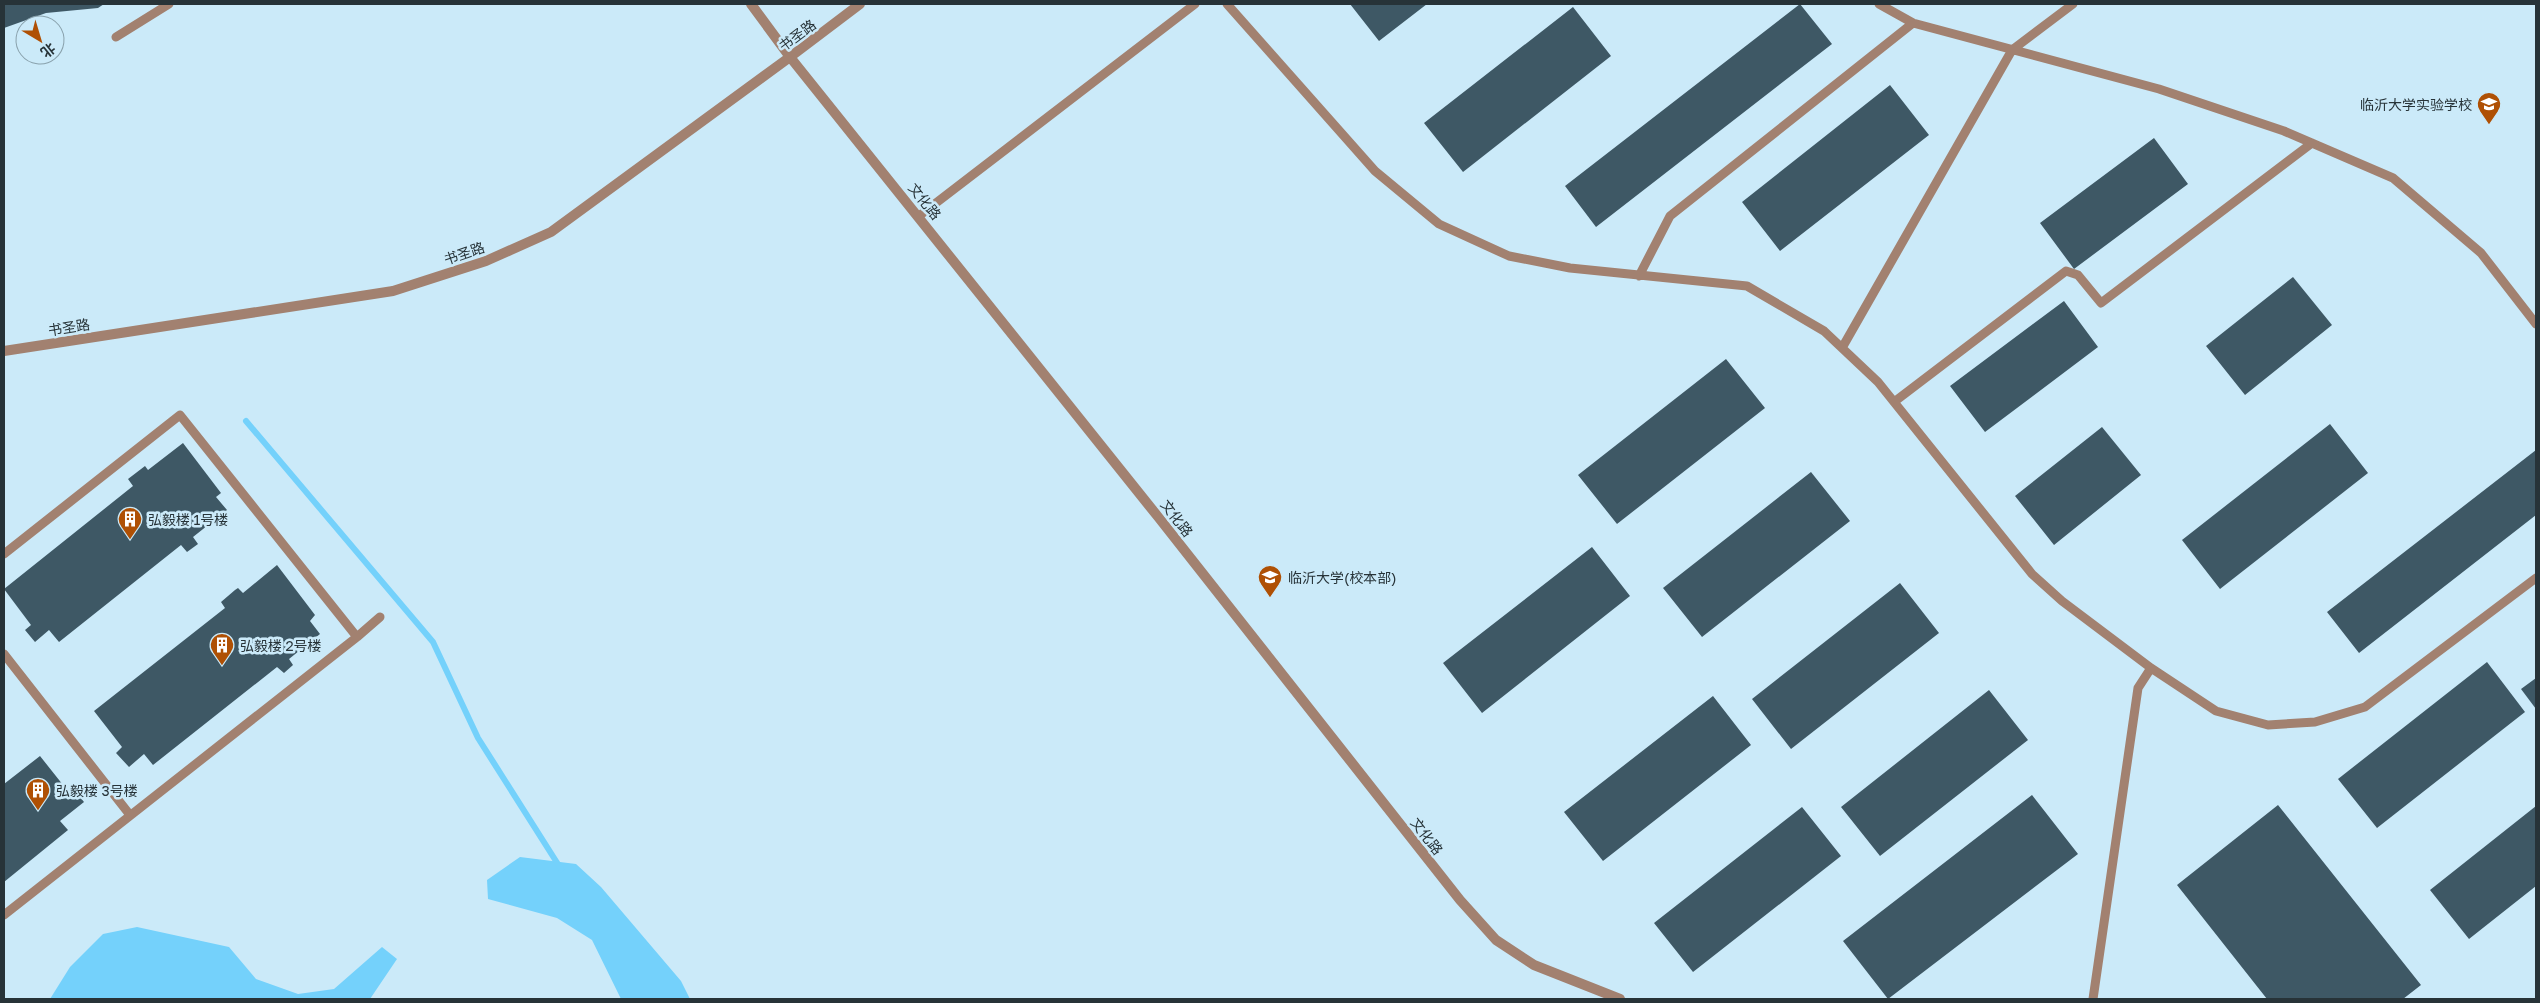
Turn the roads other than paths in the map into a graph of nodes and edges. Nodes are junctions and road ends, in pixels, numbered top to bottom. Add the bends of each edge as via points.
1 (169, 4) edge
2 (751, 4) edge
3 (860, 4) edge
4 (1195, 4) edge
5 (1227, 4) edge
6 (1879, 4) edge
7 (2072, 4) edge
8 (1912, 23) junction
9 (116, 37) dead end
10 (2012, 50) junction
11 (790, 57) junction
12 (2312, 143) junction
13 (919, 216) junction
14 (1639, 276) junction
15 (2536, 324) edge
16 (1842, 348) junction
17 (4, 351) edge
18 (1894, 402) junction
19 (4, 554) edge
20 (2536, 578) edge
21 (380, 617) dead end
22 (357, 637) junction
23 (4, 654) edge
24 (2151, 668) junction
25 (130, 815) junction
26 (4, 914) edge
27 (1620, 999) edge
28 (2093, 999) edge

1 - 9 lane
2 - 11 street, 文化路
3 - 11 street, 书圣路
4 - 13 lane
5 - 14 lane via 1375,171 1439,224 1509,256 1570,268
6 - 8 lane
7 - 10 lane
8 - 10 lane
8 - 14 lane via 1670,216
10 - 12 lane via 2159,89
10 - 16 lane
11 - 13 street, 文化路
11 - 17 street, 书圣路 via 551,232 486,261 393,291
12 - 15 lane via 2393,178 2481,253
12 - 18 lane via 2102,303 2078,274 2066,271
13 - 27 street, 文化路 via 1460,900 1496,940 1534,965
14 - 16 lane via 1746,286 1824,331
16 - 18 lane
18 - 24 lane via 2032,574 2062,601
19 - 22 lane via 180,415
20 - 24 lane via 2365,707 2315,722 2268,725 2216,711
21 - 22 lane
22 - 25 lane
23 - 25 lane
24 - 28 lane via 2138,688
25 - 26 lane

